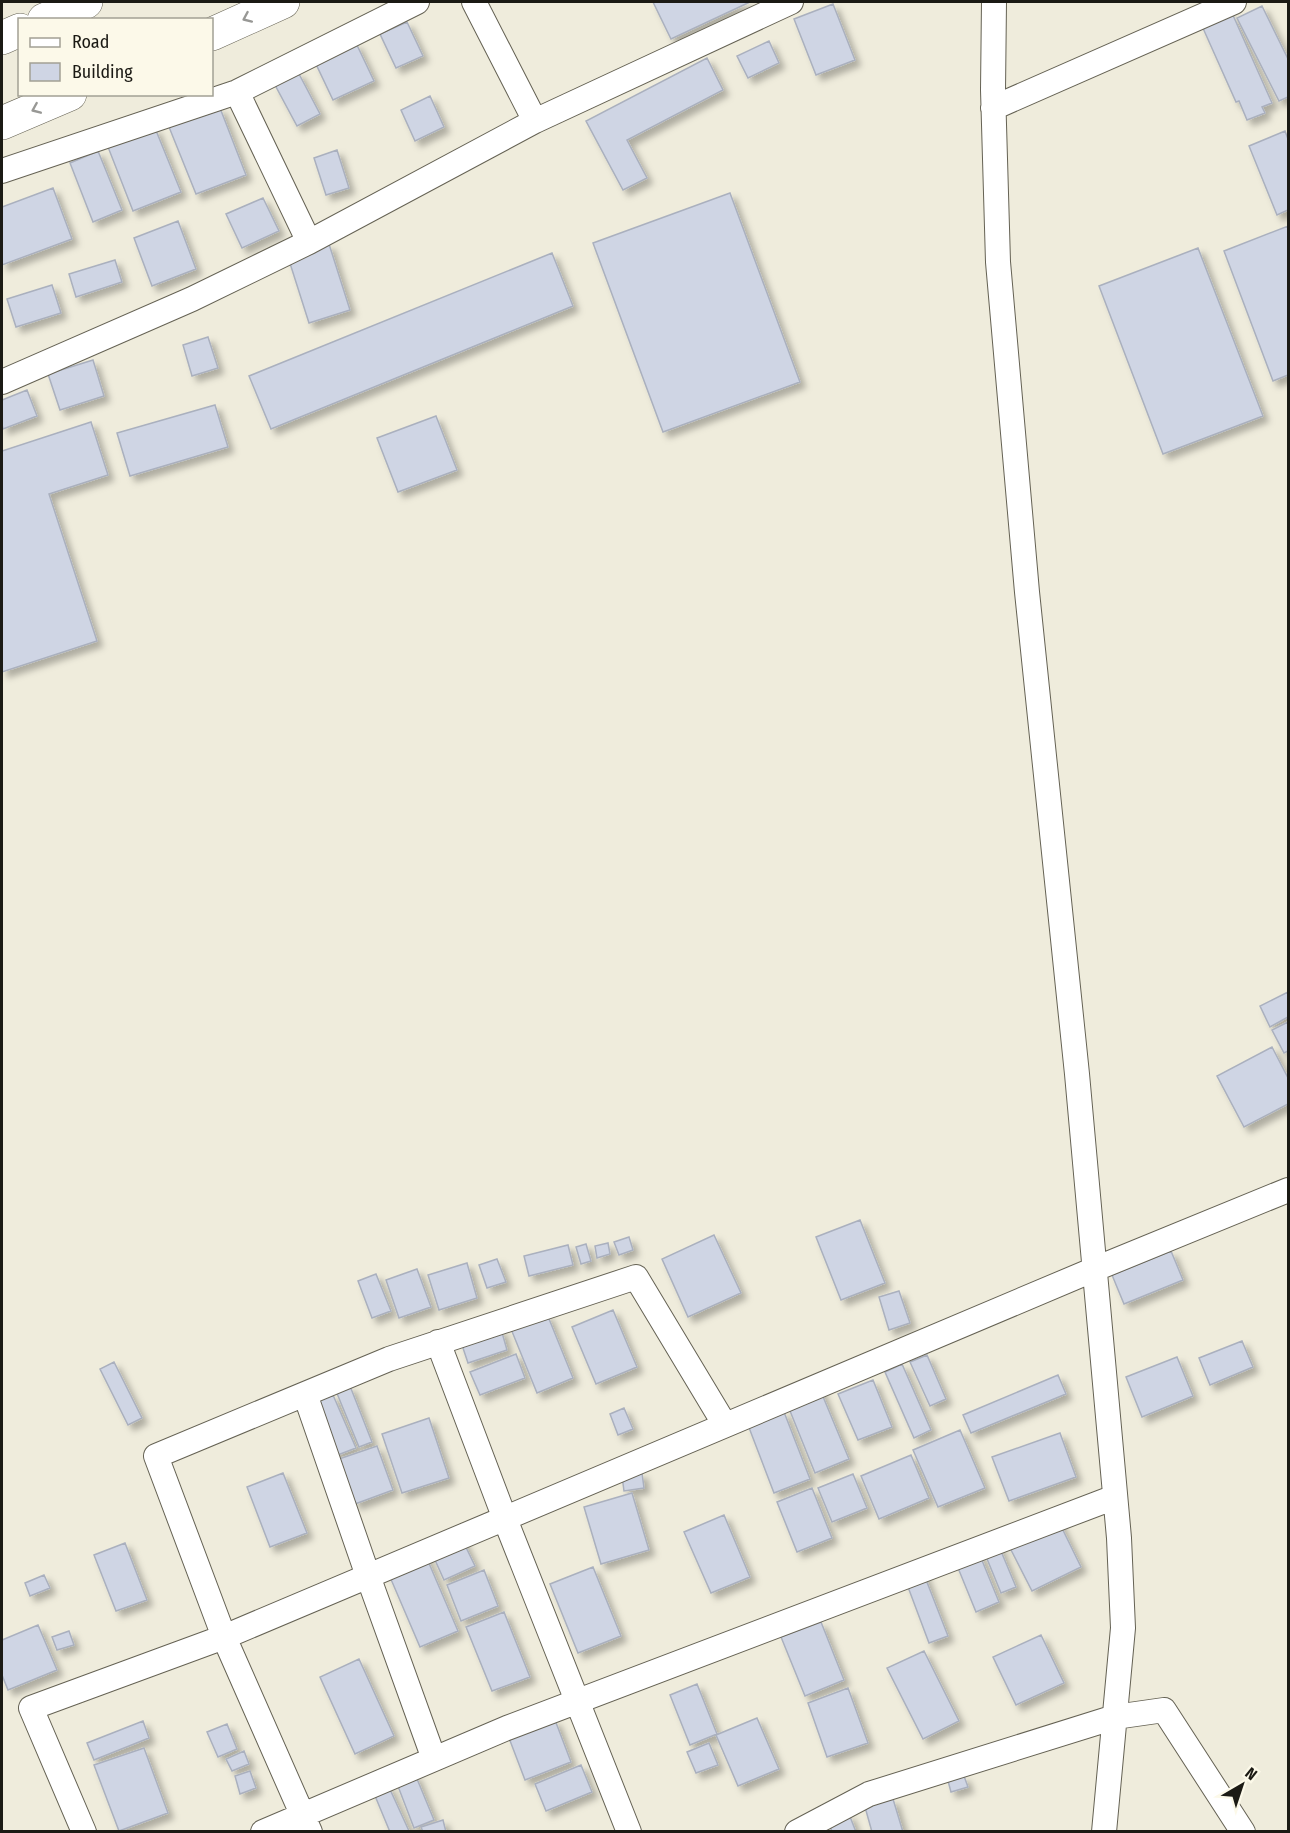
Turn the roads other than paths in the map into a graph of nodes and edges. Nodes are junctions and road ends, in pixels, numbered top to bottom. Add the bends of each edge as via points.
1 (86, 2) edge
2 (283, 2) edge
3 (417, 2) edge
4 (474, 2) edge
5 (790, 2) edge
6 (994, 2) edge
7 (1233, 2) edge
8 (49, 18) edge
9 (18, 31) edge
10 (213, 34) edge
11 (2, 38) edge
12 (237, 92) junction
13 (65, 96) edge
14 (993, 108) junction
15 (535, 121) junction
16 (2, 123) edge
17 (2, 171) edge
18 (309, 242) junction
19 (2, 382) edge
20 (1288, 1190) edge
21 (1095, 1269) junction
22 (438, 1342) junction
23 (305, 1394) junction
24 (725, 1425) junction
25 (1115, 1497) junction
26 (505, 1519) junction
27 (368, 1576) junction
28 (224, 1637) junction
29 (577, 1701) junction
30 (1115, 1717) junction
31 (434, 1759) junction
32 (306, 1823) edge
33 (84, 1832) edge
34 (263, 1832) edge
35 (629, 1832) edge
36 (797, 1832) edge
37 (1104, 1832) edge
38 (1243, 1832) edge

1 - 8 main road
2 -> 10 main road
3 - 12 street
4 - 15 street
5 - 15 street
6 - 14 street
7 - 14 street
9 - 11 main road
12 - 17 street
12 - 18 street
13 -> 16 main road
14 - 21 street via 998,262
15 - 18 street
18 - 19 street via 192,299
20 - 21 street
21 - 24 street
21 - 25 street
22 - 23 street
22 - 24 street via 636,1277
22 - 26 street
23 - 27 street
23 - 28 street via 156,1456
24 - 26 street
25 - 29 street
25 - 30 street via 1123,1628
26 - 27 street
26 - 29 street
27 - 28 street
27 - 31 street
28 - 32 street
28 - 33 street via 31,1708
29 - 31 street
29 - 35 street
30 - 36 street via 869,1794
30 - 37 street
30 - 38 street via 1164,1710
31 - 32 street
32 - 34 street

